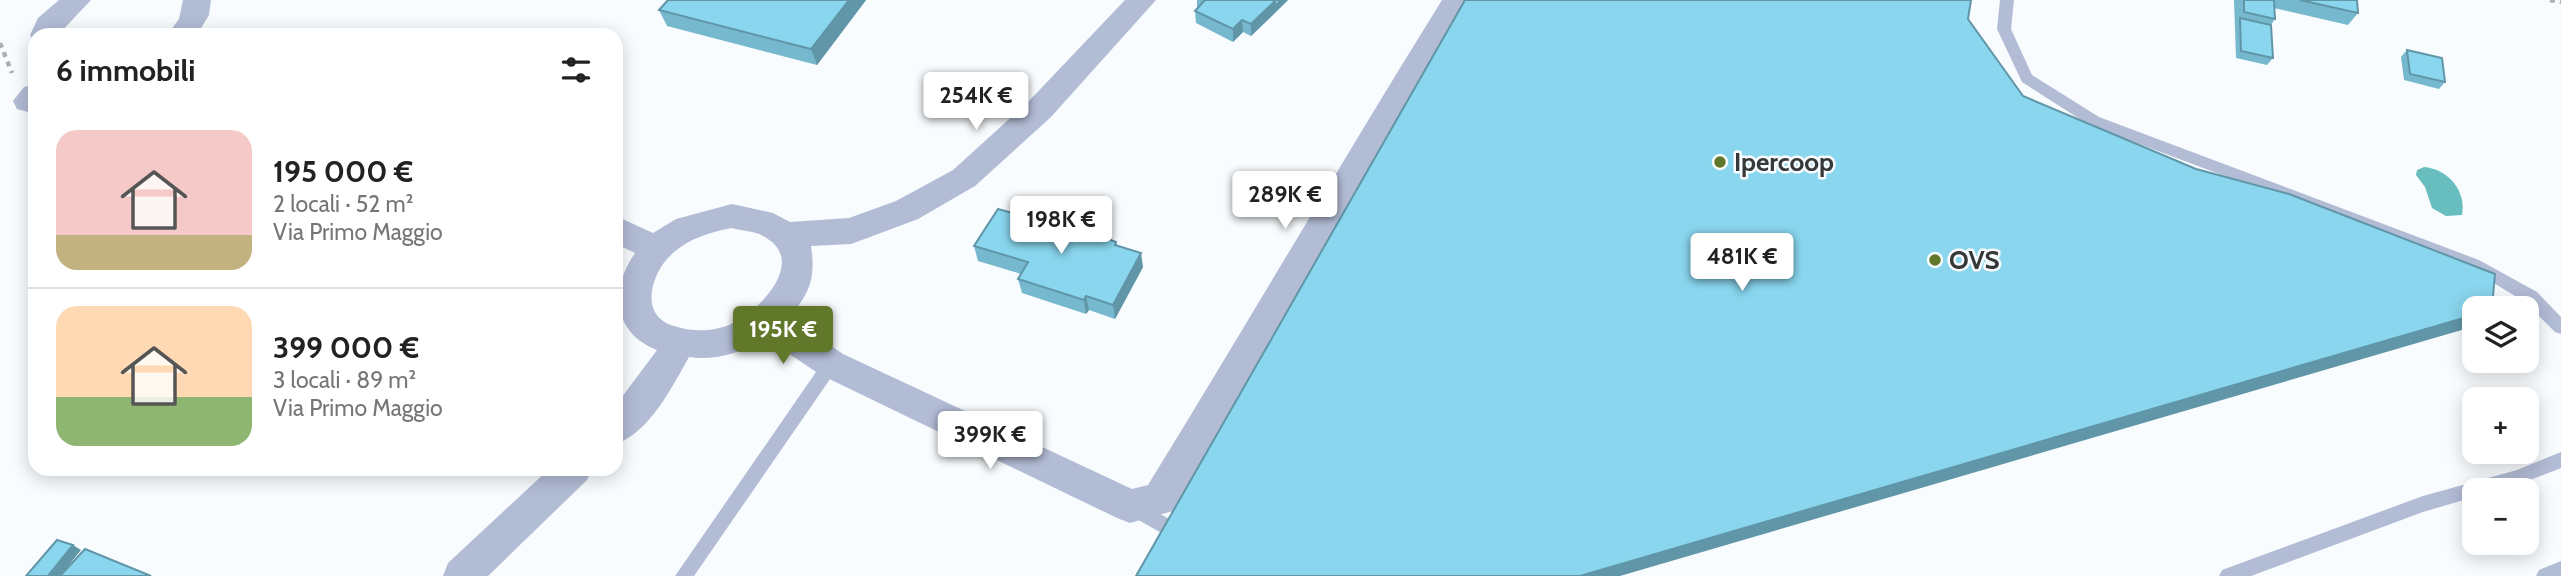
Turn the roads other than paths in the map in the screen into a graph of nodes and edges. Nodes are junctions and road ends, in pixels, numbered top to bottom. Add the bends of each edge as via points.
1 (197, 0) edge
2 (1142, 0) edge
3 (1457, 0) edge
4 (2007, 0) edge
5 (64, 2) edge
6 (47, 28) edge
7 (188, 28) edge
8 (623, 232) edge
9 (787, 235) junction
10 (657, 249) junction
11 (768, 321) junction
12 (2561, 327) edge
13 (679, 344) junction
14 (831, 364) junction
15 (623, 422) edge
16 (2561, 460) edge
17 (567, 476) edge
18 (2561, 569) edge
19 (462, 576) edge
20 (684, 576) edge
21 (2228, 576) edge
22 (2545, 576) edge

1 - 7 street
2 - 9 street via 1040,109 964,178 906,210 851,231
3 - 14 street via 1327,211 1154,512
4 - 12 lane via 2004,29 2026,78 2094,121 2474,264 2531,297
5 - 6 street
8 - 10 street
9 - 10 street via 753,218 732,216 687,227
9 - 11 street via 799,266 795,285
10 - 13 street via 639,272 636,308 644,324
11 - 13 street via 726,341
11 - 14 street
13 - 15 street
14 - 20 lane
16 - 21 lane via 2423,504
17 - 19 street
18 - 22 lane

